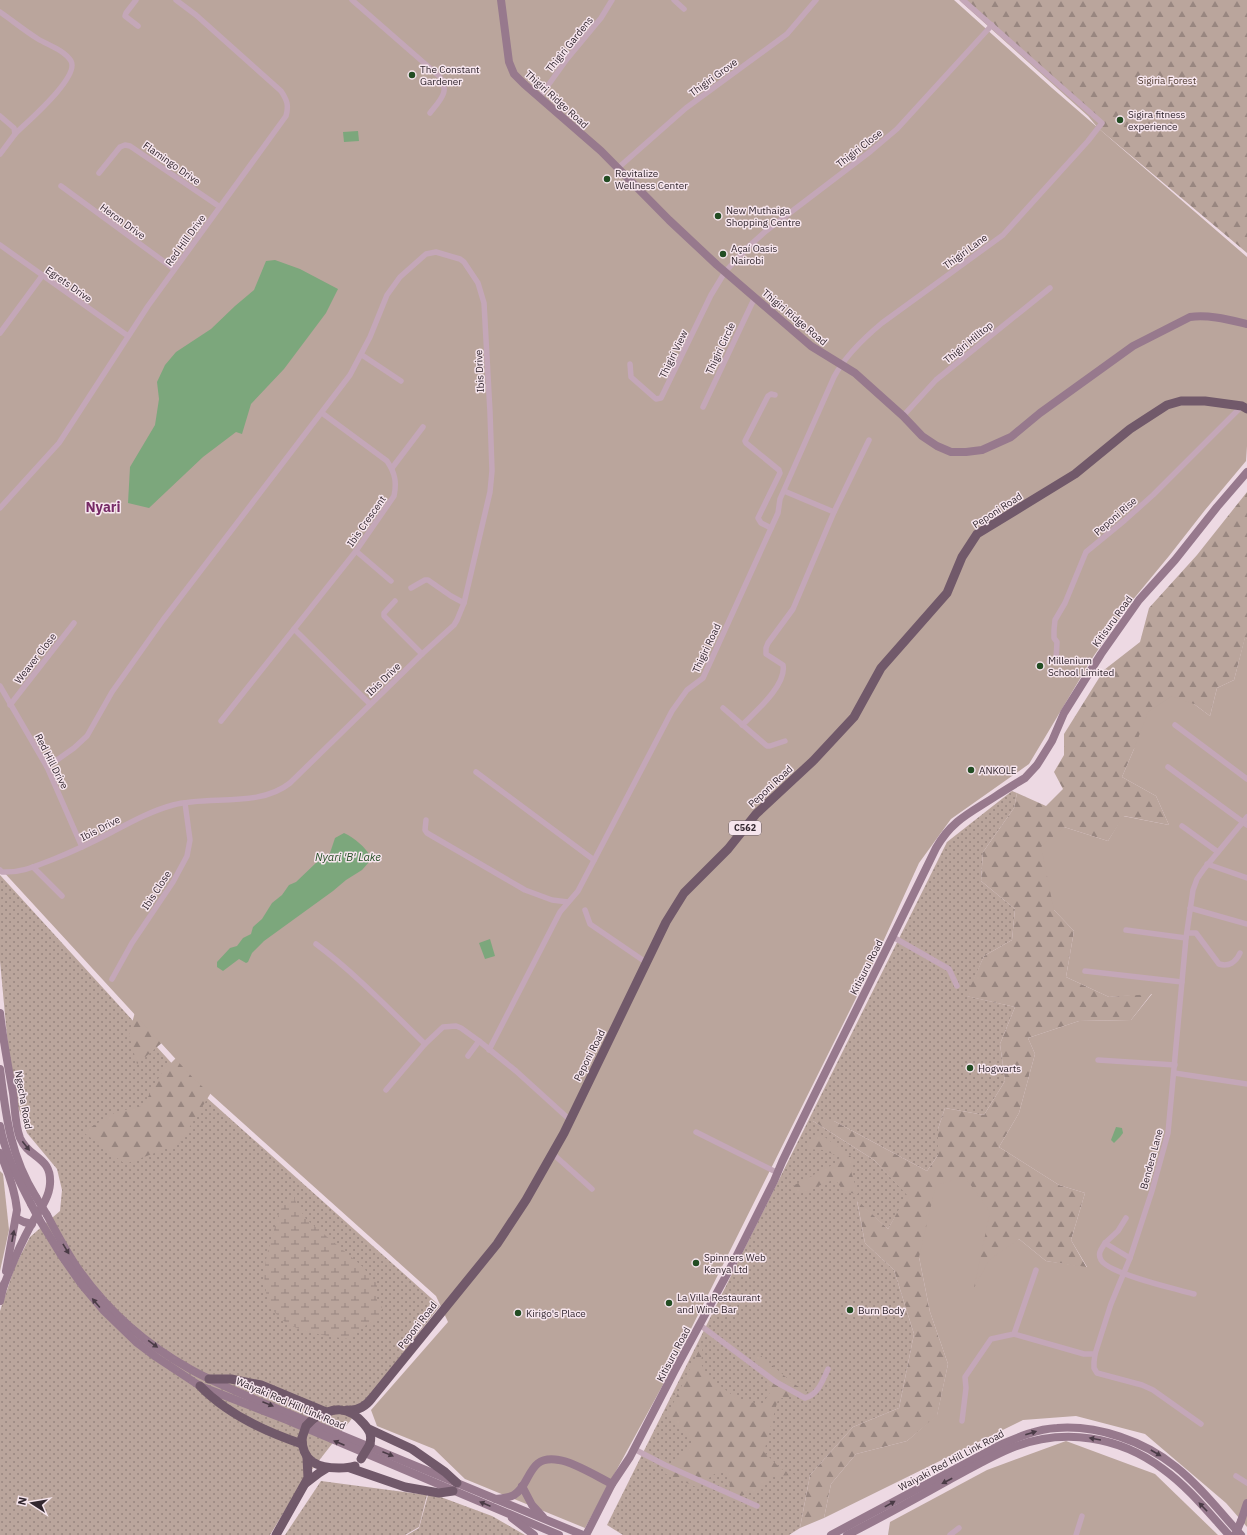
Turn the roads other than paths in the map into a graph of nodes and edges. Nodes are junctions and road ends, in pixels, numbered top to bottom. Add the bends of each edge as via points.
1 (136, 0) edge
2 (176, 0) edge
3 (352, 0) edge
4 (501, 0) edge
5 (612, 0) edge
6 (674, 0) edge
7 (816, 0) edge
8 (963, 0) edge
9 (684, 9) dead end
10 (0, 12) edge
11 (992, 25) junction
12 (138, 26) dead end
13 (539, 98) junction
14 (430, 113) dead end
15 (0, 116) edge
16 (15, 134) junction
17 (0, 154) edge
18 (618, 168) junction
19 (99, 173) dead end
20 (61, 186) dead end
21 (220, 207) junction
22 (0, 245) edge
23 (174, 269) junction
24 (725, 272) junction
25 (42, 276) junction
26 (1050, 288) dead end
27 (755, 297) junction
28 (1247, 324) edge
29 (0, 333) edge
30 (128, 336) junction
31 (362, 355) junction
32 (630, 364) dead end
33 (841, 364) junction
34 (401, 382) dead end
35 (775, 395) dead end
36 (703, 407) dead end
37 (1244, 407) edge
38 (322, 413) junction
39 (903, 416) junction
40 (423, 427) dead end
41 (869, 440) dead end
42 (392, 468) junction
43 (1247, 472) edge
44 (784, 491) junction
45 (0, 508) edge
46 (834, 512) junction
47 (771, 528) junction
48 (356, 551) junction
49 (391, 581) dead end
50 (411, 588) dead end
51 (395, 600) dead end
52 (464, 603) junction
53 (74, 623) dead end
54 (294, 629) junction
55 (422, 654) junction
56 (1049, 662) dead end
57 (0, 686) edge
58 (370, 704) junction
59 (10, 705) junction
60 (723, 708) dead end
61 (222, 721) dead end
62 (1175, 724) dead end
63 (742, 725) junction
64 (785, 741) dead end
65 (47, 767) junction
66 (1168, 767) dead end
67 (476, 772) dead end
68 (1247, 779) edge
69 (185, 803) junction
70 (1247, 817) edge
71 (426, 820) dead end
72 (1245, 824) edge
73 (1182, 826) dead end
74 (82, 847) junction
75 (1218, 852) junction
76 (594, 860) junction
77 (1208, 864) junction
78 (33, 867) junction
79 (0, 870) edge
80 (1247, 878) edge
81 (62, 896) dead end
82 (568, 902) junction
83 (1190, 908) junction
84 (585, 910) dead end
85 (1247, 924) edge
86 (1126, 930) dead end
87 (1186, 935) junction
88 (892, 937) junction
89 (316, 944) dead end
90 (1240, 953) dead end
91 (647, 963) junction
92 (1085, 971) dead end
93 (112, 979) dead end
94 (1182, 982) junction
95 (957, 986) dead end
96 (0, 1012) edge
97 (479, 1041) junction
98 (425, 1044) junction
99 (489, 1050) junction
100 (468, 1056) dead end
101 (1098, 1060) dead end
102 (1174, 1066) junction
103 (0, 1069) edge
104 (1174, 1073) junction
105 (1247, 1084) edge
106 (386, 1090) dead end
107 (570, 1120) junction
108 (3, 1130) edge
109 (696, 1132) dead end
110 (0, 1153) edge
111 (552, 1153) junction
112 (778, 1173) junction
113 (592, 1189) dead end
114 (43, 1217) junction
115 (16, 1218) junction
116 (1126, 1218) dead end
117 (32, 1224) junction
118 (1105, 1243) junction
119 (1130, 1258) junction
120 (1036, 1270) dead end
121 (1122, 1274) junction
122 (3, 1288) junction
123 (1194, 1294) dead end
124 (0, 1301) edge
125 (700, 1326) junction
126 (1014, 1334) junction
127 (1095, 1354) junction
128 (828, 1369) dead end
129 (209, 1379) junction
130 (200, 1386) junction
131 (369, 1402) junction
132 (347, 1410) junction
133 (326, 1412) junction
134 (962, 1421) dead end
135 (1201, 1424) dead end
136 (366, 1426) junction
137 (302, 1441) junction
138 (634, 1449) junction
139 (307, 1457) junction
140 (327, 1468) junction
141 (350, 1468) junction
142 (1236, 1476) dead end
143 (306, 1483) junction
144 (1247, 1483) edge
145 (612, 1484) junction
146 (522, 1486) junction
147 (455, 1487) junction
148 (495, 1499) junction
149 (1247, 1503) edge
150 (757, 1506) dead end
151 (504, 1512) junction
152 (1082, 1516) dead end
153 (547, 1520) junction
154 (959, 1528) dead end
155 (586, 1534) edge
156 (276, 1535) edge
157 (534, 1535) edge
158 (559, 1535) edge
159 (831, 1535) edge
160 (848, 1535) edge
161 (950, 1535) edge
162 (1076, 1535) edge
163 (1229, 1535) edge
164 (1235, 1535) edge
165 (1241, 1535) edge

1 - 12 street via 126,16
2 - 21 street, Red Hill Drive via 281,91 288,103 286,116
3 - 14 street via 440,76 446,86 445,93
4 - 13 street, Thigiri Ridge Road via 512,69
5 - 13 street, Thigiri Gardens via 598,23 567,59
6 - 9 street
7 - 18 street, Thigiri Grove via 787,34 686,108
8 - 11 street
10 - 16 street via 63,53 71,61 73,68 62,86
11 - 24 street, Thigiri Close via 897,129 766,231
11 - 33 street, Thigiri Lane via 1102,123 1003,235 882,323
13 - 18 street, Thigiri Ridge Road
15 - 16 street via 14,128
16 - 17 street
18 - 24 street, Thigiri Ridge Road via 654,206
19 - 21 street, Flamingo Drive via 120,147 130,146
20 - 23 street, Heron Drive
21 - 23 street, Red Hill Drive
22 - 25 street, Egrets Drive
23 - 30 street, Red Hill Drive
24 - 27 street, Thigiri Ridge Road
24 - 32 street, Thigiri View via 711,294 661,398 656,399 631,377
25 - 29 street
25 - 30 street, Egrets Drive
26 - 39 street, Thigiri Hilltop via 936,380
27 - 33 street, Thigiri Ridge Road via 811,346
27 - 36 street, Thigiri Circle
28 - 39 street, Thigiri Ridge Road via 1199,316 1190,317 1133,346 1011,437 982,450 951,452 937,446 922,436
30 - 45 street, Red Hill Drive via 59,443
31 - 34 street
31 - 38 street, Ibis Drive
31 - 52 street, Ibis Drive via 393,284 420,258 436,252 464,262 478,282 484,303 492,472 490,492
33 - 39 street, Thigiri Ridge Road via 855,373
33 - 44 street, Thigiri Road
35 - 47 street via 768,396 745,441 780,473 758,518 761,523
37 - 56 street, Peponi Rise via 1148,500 1086,552 1065,603 1055,620 1056,659
37 - 91 main road, Peponi Road / C562 via 1205,401 1181,401 1167,405 1130,429 1075,474 977,534 962,557 947,593 881,668 854,717 813,761 756,814 728,849 684,893 666,922
38 - 42 street via 387,461
38 - 65 street, Ibis Drive via 163,620 115,687 87,736
40 - 42 street
41 - 46 street
42 - 48 street, Ibis Crescent via 395,477 394,496
43 - 88 street, Kitisuru Road via 1139,600 1064,713 1052,741 1031,773 967,814 943,836
44 - 46 street
44 - 47 street, Thigiri Road
46 - 63 street via 793,609 766,648 766,654 784,666 784,674 768,699
47 - 76 street, Thigiri Road via 703,678 687,690 672,712
48 - 49 street
48 - 54 street, Ibis Crescent
50 - 52 street via 428,580
51 - 55 street via 384,616
52 - 55 street, Ibis Drive via 454,625
53 - 59 street, Weaver Close
54 - 58 street
54 - 61 street, Ibis Crescent
55 - 58 street, Ibis Drive
57 - 59 street, Red Hill Drive
58 - 69 street, Ibis Drive via 290,783 277,792 255,797
59 - 65 street, Red Hill Drive
60 - 63 street
62 - 68 street
63 - 64 street via 767,746
65 - 74 street, Red Hill Drive
66 - 72 street
67 - 76 street
69 - 74 street, Ibis Drive via 159,809
69 - 93 street, Ibis Close via 190,840 187,856
70 - 72 street, Bendera Lane
71 - 82 street via 427,833 525,890 552,900
72 - 75 street, Bendera Lane
73 - 75 street
74 - 78 street, Ibis Drive
75 - 77 street, Bendera Lane
76 - 82 street, Thigiri Road via 578,891
77 - 80 street
77 - 83 street, Bendera Lane via 1197,879
78 - 79 street, Ibis Drive via 13,873
78 - 81 street
82 - 99 street, Thigiri Road via 560,912
83 - 85 street
83 - 87 street, Bendera Lane
84 - 91 street via 590,924
86 - 87 street
87 - 90 street via 1196,933 1219,964 1232,963
87 - 94 street, Bendera Lane
88 - 95 street via 949,969
88 - 112 street, Kitisuru Road via 856,1006
89 - 98 street via 359,980
91 - 107 main road, Peponi Road / C562
92 - 94 street
94 - 102 street, Bendera Lane
96 -> 117 street, Ngecha Road via 18,1132 25,1146 40,1158 50,1175 48,1193
97 - 98 street via 461,1028 449,1026
97 - 99 street
97 - 100 street
98 - 106 street
99 - 107 street
101 - 102 street
102 - 104 street, Bendera Lane
103 - 108 street
104 - 105 street
104 - 119 street, Bendera Lane via 1168,1133
107 - 111 main road, Peponi Road / C562
108 - 114 street, bridge
109 - 112 street
110 - 115 street, Ngecha Road via 14,1195
111 - 113 street
111 - 131 main road, Peponi Road / C562 via 526,1200 497,1244
112 - 125 street, Kitisuru Road
114 -> 129 street, Waiyaki Red Hill Link Road via 80,1271 124,1322 182,1365
130 -> 114 street, Waiyaki Red Hill Link Road via 136,1342 104,1311 61,1255
115 - 117 street
122 -> 115 street, Ngecha Road
116 - 118 street via 1118,1231
117 - 122 street, Ngecha Road
118 - 119 street
118 - 121 street via 1099,1254 1100,1259
119 - 121 street, Bendera Lane
120 - 126 street
121 - 123 street
121 - 127 street, Bendera Lane
122 - 124 street, Ngecha Road
125 - 128 street via 776,1382 805,1398 814,1393
125 - 138 street, Kitisuru Road
126 - 127 street via 1084,1354
126 - 134 street via 991,1339 965,1377
127 - 135 street, Bendera Lane via 1094,1368 1097,1373 1153,1390
129 - 133 main road via 232,1379 261,1385
129 -> 147 street, Waiyaki Red Hill Link Road
130 - 137 main road via 215,1400 251,1422
147 -> 130 street, Waiyaki Red Hill Link Road
131 - 132 main road, Peponi Road / C562 via 359,1409
131 - 136 main road, Peponi Road / C562 via 366,1409
132 - 133 main road
132 - 136 main road
133 - 137 main road, bridge via 306,1426
136 - 141 main road, bridge via 371,1435 370,1444 361,1459
136 - 147 main road via 412,1449 445,1472
137 - 139 main road
138 - 145 street, Kitisuru Road
138 - 150 street
139 - 140 main road
139 - 143 main road via 309,1472
140 - 141 main road
140 - 143 main road
141 - 147 main road via 405,1487 439,1493
142 - 144 street
143 - 156 main road
145 - 146 street via 571,1464 551,1459 538,1463
145 - 155 street, Kitisuru Road
146 - 148 street via 512,1496
146 - 153 street via 532,1505
147 - 148 street, Waiyaki Red Hill Link Road
151 -> 147 street, Waiyaki Red Hill Link Road
148 - 153 street, Waiyaki Red Hill Link Road
149 - 164 street, bridge
151 - 157 street
151 - 158 street, Waiyaki Red Hill Link Road
152 - 162 street
153 - 155 street, Waiyaki Red Hill Link Road
154 - 161 street
159 -> 165 street, Waiyaki Red Hill Link Road via 1000,1445 1041,1430 1058,1428 1111,1434 1139,1444 1161,1456 1193,1482
163 -> 160 street, Waiyaki Red Hill Link Road via 1182,1485 1137,1452 1096,1438 1068,1436 1033,1440 1004,1451

